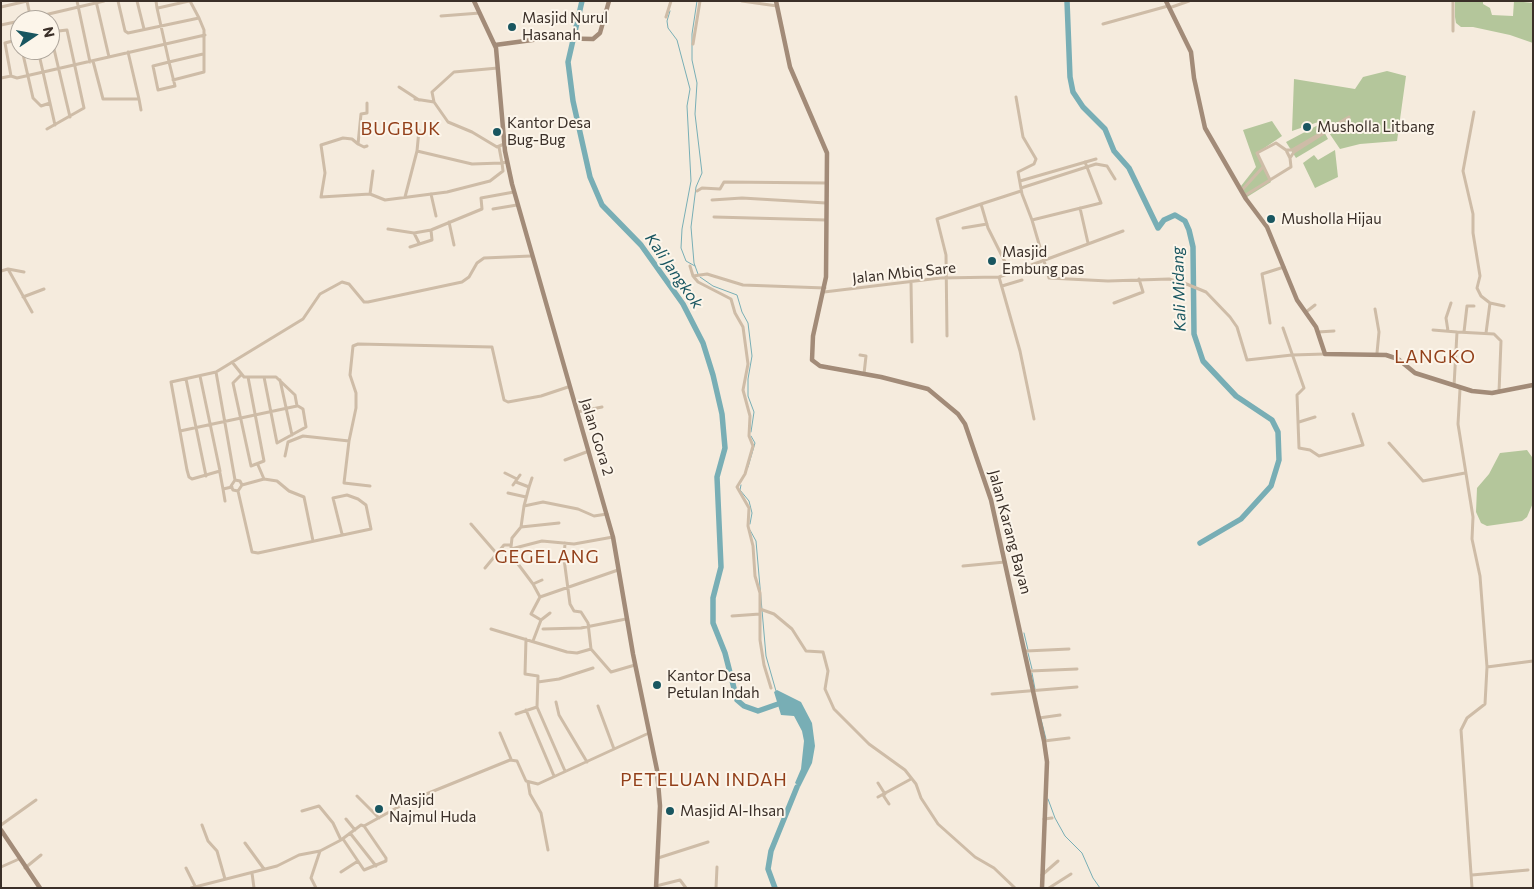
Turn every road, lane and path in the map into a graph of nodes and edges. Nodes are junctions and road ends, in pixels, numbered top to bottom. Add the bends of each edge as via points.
1 (27, 1) edge
2 (76, 1) edge
3 (104, 1) edge
4 (118, 1) edge
5 (137, 1) edge
6 (156, 1) edge
7 (189, 1) edge
8 (474, 1) edge
9 (609, 1) edge
10 (671, 1) edge
11 (700, 1) edge
12 (742, 1) edge
13 (1189, 1) edge
14 (1453, 1) edge
15 (97, 2) edge
16 (11, 3) edge
17 (170, 3) edge
18 (776, 4) edge
19 (1167, 5) edge
20 (1, 7) edge
21 (78, 7) junction
22 (158, 8) junction
23 (60, 12) edge
24 (480, 13) junction
25 (442, 16) dead end
26 (666, 17) dead end
27 (200, 18) junction
28 (1103, 24) dead end
29 (161, 26) junction
30 (144, 30) junction
31 (60, 31) edge
32 (1453, 31) dead end
33 (205, 35) junction
34 (10, 42) edge
35 (165, 44) junction
36 (693, 44) dead end
37 (495, 45) junction
38 (128, 52) junction
39 (203, 54) junction
40 (109, 57) junction
41 (24, 60) edge
42 (40, 60) edge
43 (57, 60) edge
44 (92, 61) junction
45 (169, 62) junction
46 (75, 65) junction
47 (59, 68) junction
48 (498, 68) junction
49 (43, 72) junction
50 (28, 75) junction
51 (11, 76) junction
52 (1, 78) edge
53 (173, 80) junction
54 (399, 87) dead end
55 (1016, 97) dead end
56 (138, 99) junction
57 (434, 102) junction
58 (367, 103) dead end
59 (50, 104) junction
60 (141, 110) dead end
61 (1474, 112) dead end
62 (70, 117) junction
63 (55, 125) junction
64 (47, 129) dead end
65 (419, 130) dead end
66 (1326, 131) junction
67 (358, 144) junction
68 (505, 144) junction
69 (367, 146) dead end
70 (499, 147) junction
71 (1286, 150) junction
72 (417, 151) junction
73 (1293, 151) junction
74 (1290, 158) junction
75 (1096, 159) dead end
76 (507, 162) junction
77 (1085, 162) junction
78 (502, 164) junction
79 (1263, 166) junction
80 (1086, 168) junction
81 (373, 170) dead end
82 (1114, 179) dead end
83 (1270, 180) junction
84 (1020, 181) junction
85 (827, 183) junction
86 (1021, 189) junction
87 (697, 190) dead end
88 (514, 192) junction
89 (1242, 193) junction
90 (370, 194) junction
91 (431, 194) junction
92 (405, 197) junction
93 (712, 200) dead end
94 (826, 203) junction
95 (981, 204) junction
96 (517, 206) junction
97 (1080, 208) junction
98 (493, 210) dead end
99 (436, 216) dead end
100 (714, 217) dead end
101 (826, 220) junction
102 (1032, 220) junction
103 (449, 222) junction
104 (987, 224) junction
105 (963, 228) dead end
106 (388, 229) dead end
107 (431, 230) junction
108 (1123, 231) dead end
109 (414, 233) junction
110 (1088, 243) junction
111 (419, 244) junction
112 (454, 245) dead end
113 (410, 247) dead end
114 (531, 256) junction
115 (1044, 261) junction
116 (690, 266) dead end
117 (1284, 267) junction
118 (8, 269) junction
119 (1, 271) edge
120 (24, 272) dead end
121 (1010, 272) junction
122 (693, 276) junction
123 (999, 277) junction
124 (947, 278) junction
125 (1139, 279) junction
126 (1022, 280) dead end
127 (911, 282) junction
128 (1002, 286) junction
129 (44, 289) dead end
130 (824, 290) junction
131 (23, 297) junction
132 (1114, 303) dead end
133 (1451, 303) dead end
134 (1490, 303) junction
135 (1315, 305) dead end
136 (1474, 306) dead end
137 (1504, 306) dead end
138 (1375, 309) dead end
139 (32, 312) dead end
140 (1306, 312) junction
141 (1270, 323) dead end
142 (1283, 328) dead end
143 (1433, 330) dead end
144 (1334, 331) dead end
145 (1448, 331) junction
146 (1318, 332) junction
147 (1457, 332) junction
148 (1464, 332) junction
149 (1486, 333) junction
150 (947, 336) dead end
151 (912, 342) dead end
152 (1377, 353) junction
153 (1325, 354) junction
154 (860, 355) dead end
155 (1292, 355) junction
156 (232, 362) junction
157 (216, 372) junction
158 (864, 374) junction
159 (241, 375) junction
160 (200, 376) junction
161 (264, 376) junction
162 (248, 377) junction
163 (186, 379) junction
164 (280, 380) junction
165 (1533, 385) edge
166 (568, 386) junction
167 (1454, 386) junction
168 (1460, 389) junction
169 (1499, 392) junction
170 (297, 406) junction
171 (602, 407) dead end
172 (286, 408) junction
173 (271, 411) junction
174 (577, 412) junction
175 (254, 414) junction
176 (1353, 414) dead end
177 (240, 417) junction
178 (1315, 417) dead end
179 (1034, 419) dead end
180 (225, 420) junction
181 (1299, 422) junction
182 (210, 423) junction
183 (195, 427) junction
184 (180, 431) junction
185 (292, 435) junction
186 (349, 441) junction
187 (1389, 443) dead end
188 (589, 451) junction
189 (285, 456) dead end
190 (565, 460) dead end
191 (258, 465) junction
192 (220, 472) junction
193 (505, 473) dead end
194 (1466, 473) junction
195 (520, 474) dead end
196 (206, 476) junction
197 (532, 478) dead end
198 (264, 479) junction
199 (236, 480) junction
200 (515, 482) junction
201 (242, 485) junction
202 (370, 486) dead end
203 (232, 487) junction
204 (529, 488) junction
205 (223, 489) junction
206 (238, 491) junction
207 (508, 493) dead end
208 (526, 497) junction
209 (225, 501) dead end
210 (524, 506) junction
211 (607, 514) junction
212 (559, 523) dead end
213 (471, 524) dead end
214 (521, 527) junction
215 (342, 534) junction
216 (613, 538) junction
217 (313, 541) junction
218 (565, 543) junction
219 (511, 547) junction
220 (497, 554) junction
221 (1006, 562) junction
222 (963, 566) dead end
223 (485, 568) dead end
224 (618, 570) junction
225 (542, 580) dead end
226 (533, 584) junction
227 (569, 585) junction
228 (540, 597) junction
229 (760, 609) junction
230 (550, 613) dead end
231 (760, 614) junction
232 (732, 616) dead end
233 (626, 619) junction
234 (541, 620) junction
235 (590, 627) junction
236 (491, 629) dead end
237 (543, 629) dead end
238 (526, 639) junction
239 (533, 640) junction
240 (591, 649) junction
241 (1069, 649) dead end
242 (1026, 651) junction
243 (1533, 661) edge
244 (635, 665) junction
245 (1487, 667) junction
246 (593, 668) dead end
247 (1078, 669) dead end
248 (1030, 671) junction
249 (538, 682) junction
250 (1077, 687) dead end
251 (771, 688) dead end
252 (1033, 692) junction
253 (992, 694) dead end
254 (556, 702) dead end
255 (598, 706) dead end
256 (537, 707) junction
257 (526, 710) junction
258 (516, 714) dead end
259 (1060, 716) dead end
260 (1039, 718) junction
261 (500, 733) dead end
262 (650, 733) junction
263 (1069, 738) dead end
264 (1044, 741) junction
265 (614, 750) junction
266 (511, 759) junction
267 (587, 762) junction
268 (565, 771) junction
269 (554, 776) junction
270 (911, 778) junction
271 (528, 782) junction
272 (878, 783) dead end
273 (884, 794) junction
274 (358, 796) dead end
275 (878, 797) dead end
276 (36, 800) dead end
277 (889, 804) dead end
278 (302, 811) dead end
279 (379, 818) junction
280 (1052, 818) dead end
281 (346, 819) dead end
282 (1043, 819) junction
283 (1, 825) edge
284 (202, 825) dead end
285 (364, 826) junction
286 (355, 830) junction
287 (1, 831) edge
288 (350, 833) junction
289 (342, 840) junction
290 (708, 842) dead end
291 (245, 843) dead end
292 (548, 850) dead end
293 (320, 851) junction
294 (41, 856) dead end
295 (658, 858) junction
296 (19, 859) junction
297 (358, 861) junction
298 (1058, 861) dead end
299 (376, 866) junction
300 (1, 867) edge
301 (717, 867) dead end
302 (25, 868) junction
303 (186, 868) dead end
304 (264, 869) junction
305 (1528, 870) dead end
306 (340, 872) dead end
307 (252, 873) junction
308 (1071, 874) dead end
309 (1042, 875) junction
310 (1472, 876) junction
311 (224, 879) junction
312 (193, 887) edge
313 (656, 887) edge
314 (40, 888) edge
315 (254, 888) edge
316 (316, 888) edge
317 (686, 888) edge
318 (716, 888) edge
319 (1015, 888) edge
320 (1042, 888) edge
321 (1049, 888) edge
322 (1472, 888) edge

1 - 16 street
2 - 21 street
3 - 15 street
4 - 30 street via 126,32
5 - 30 street
6 - 22 street
7 - 17 street
7 - 27 street
8 - 24 street, Jalan Gora 2
9 - 37 street via 598,36 589,40 530,40
10 - 26 street
11 - 36 street
12 - 18 street
13 - 19 street
14 - 32 street
15 - 21 street
15 - 40 street
16 - 20 street
17 - 22 street
18 - 85 street, Jalan Karang Bayan via 790,67 826,149
19 - 28 street
19 - 89 street via 1190,52 1205,128
21 - 23 street
21 - 44 street
22 - 29 street
24 - 25 street
24 - 37 street, Jalan Gora 2
27 - 29 street
27 - 33 street
29 - 30 street
29 - 35 street
31 - 46 street via 67,30
33 - 35 street
33 - 39 street
34 - 51 street via 5,43
35 - 38 street
35 - 45 street
37 - 48 street, Jalan Gora 2
38 - 40 street
38 - 56 street
39 - 45 street
39 - 53 street via 204,72
40 - 44 street
41 - 50 street
42 - 49 street
43 - 47 street
44 - 46 street
44 - 56 street via 103,99
45 - 53 street
45 - 53 street via 152,66 157,88 173,88
46 - 47 street
46 - 62 street via 84,108
47 - 49 street
47 - 62 street
48 - 57 street via 454,72 432,92
48 - 68 street, Jalan Gora 2
49 - 50 street
49 - 59 street
50 - 51 street
50 - 59 street via 33,98 41,106
51 - 52 street
54 - 57 street via 417,99
55 - 84 street via 1024,138 1036,160 1018,171
56 - 60 street
57 - 70 street via 449,123
58 - 67 street via 367,113 361,114
59 - 63 street
61 - 134 street via 1463,171 1473,214 1480,276 1476,288
62 - 63 street
63 - 64 street
65 - 72 street
66 - 66 street via 1350,117 1347,116
66 - 73 street
67 - 69 street
67 - 90 street via 343,138 321,144 325,173 320,196
68 - 70 street
68 - 76 street, Jalan Gora 2
70 - 78 street
71 - 73 street
71 - 74 street
71 - 79 street via 1276,143 1258,152
72 - 78 street via 468,164
72 - 92 street
73 - 74 street
74 - 83 street via 1291,167
75 - 77 street
76 - 78 street
76 - 88 street, Jalan Gora 2
77 - 80 street
77 - 84 street
78 - 91 street via 502,173 490,181
79 - 83 street
79 - 89 street
80 - 82 street via 1105,165
80 - 86 street
80 - 97 street via 1101,203
81 - 90 street
83 - 89 street
84 - 86 street
85 - 87 street via 724,182 720,189
85 - 94 street, Jalan Karang Bayan
86 - 95 street
86 - 102 street
88 - 96 street, Jalan Gora 2
88 - 103 street via 481,198 482,209
89 - 117 street via 1267,227
90 - 92 street via 385,200
91 - 92 street
91 - 99 street
93 - 94 street
94 - 101 street, Jalan Karang Bayan
95 - 104 street
95 - 124 street via 937,218 946,253
96 - 98 street
96 - 114 street, Jalan Gora 2
97 - 102 street
97 - 110 street
100 - 101 street
101 - 130 street, Jalan Karang Bayan
102 - 115 street
103 - 107 street
103 - 112 street
104 - 105 street
104 - 121 street
106 - 109 street
107 - 109 street
107 - 111 street via 432,240
108 - 110 street, Jalan Mbiq Sare
109 - 111 street
110 - 115 street, Jalan Mbiq Sare
111 - 113 street
114 - 156 street via 484,258 462,282 368,302 364,302 349,284 342,282 320,294 303,319
114 - 166 street, Jalan Gora 2
115 - 121 street, Jalan Mbiq Sare
115 - 125 street via 1047,276 1054,279
116 - 122 street
117 - 140 street via 1298,302
117 - 141 street via 1262,274
118 - 119 street
118 - 120 street
118 - 131 street
121 - 123 street, Jalan Mbiq Sare
122 - 130 street, Jalan Mbiq Sare via 700,274 743,285
122 - 229 street via 706,288 732,298 735,313 743,327 748,364 742,390 750,416 749,436 753,446 737,487 749,506 747,523
123 - 124 street, Jalan Mbiq Sare
123 - 128 street
124 - 127 street, Jalan Mbiq Sare
124 - 150 street
125 - 132 street via 1143,292
125 - 155 street via 1168,279 1206,292 1230,317 1247,360
126 - 128 street
127 - 130 street, Jalan Mbiq Sare
127 - 151 street
128 - 179 street
129 - 131 street
130 - 158 street, Jalan Karang Bayan via 813,336 813,361 820,366
131 - 139 street
133 - 145 street via 1446,318
134 - 137 street
134 - 149 street
135 - 140 street
136 - 148 street via 1466,306
138 - 152 street via 1379,332
140 - 146 street
142 - 155 street
143 - 145 street
144 - 146 street
145 - 147 street
146 - 153 street
147 - 148 street
147 - 167 street
148 - 149 street
149 - 169 street via 1500,339
152 - 153 street
152 - 167 street via 1398,359 1415,373
153 - 155 street
154 - 158 street via 866,356
155 - 181 street via 1304,388 1297,395
156 - 157 street
156 - 159 street
157 - 160 street
157 - 180 street
158 - 221 street, Jalan Karang Bayan via 928,389 962,418 990,493
159 - 162 street
159 - 177 street via 233,383
160 - 163 street
160 - 182 street
161 - 162 street
161 - 164 street
161 - 173 street
162 - 175 street
163 - 183 street
163 - 184 street via 171,384
164 - 170 street via 295,395
164 - 172 street
165 - 169 street
166 - 174 street, Jalan Gora 2
166 - 186 street via 541,396 508,402 504,400 492,347 356,345 352,350 350,375 356,393 356,408
167 - 168 street
168 - 169 street
168 - 194 street via 1458,424
170 - 172 street
170 - 185 street via 303,409 306,427
171 - 174 street
172 - 173 street
172 - 185 street
173 - 175 street
173 - 185 street via 277,443
174 - 188 street, Jalan Gora 2
175 - 177 street
175 - 191 street via 264,458
176 - 181 street via 1363,445 1323,456 1299,448
177 - 180 street
177 - 191 street via 250,466
178 - 181 street
180 - 182 street
180 - 199 street
182 - 183 street
182 - 192 street
183 - 184 street
183 - 196 street
184 - 196 street via 189,477
186 - 189 street via 303,436 288,442
186 - 202 street via 344,483
187 - 194 street via 1423,481
188 - 190 street
188 - 211 street, Jalan Gora 2
191 - 198 street
192 - 196 street
192 - 205 street
193 - 200 street
194 - 245 street via 1473,517 1472,539 1480,576
195 - 200 street
197 - 204 street
198 - 201 street
198 - 217 street via 277,481 304,497
199 - 201 street
199 - 203 street
200 - 204 street
201 - 206 street
203 - 205 street
203 - 206 street
204 - 208 street
205 - 209 street
206 - 217 street via 252,552
207 - 208 street
208 - 210 street
210 - 211 street via 543,502 578,509 594,516
210 - 214 street
211 - 216 street, Jalan Gora 2
212 - 214 street
213 - 220 street
214 - 219 street via 512,538
215 - 215 street via 371,529 366,505 347,495 333,498
215 - 217 street
216 - 218 street
216 - 224 street, Jalan Gora 2
218 - 219 street via 542,541
218 - 227 street via 564,559
219 - 220 street via 504,545
219 - 226 street via 515,560
220 - 223 street
221 - 222 street
221 - 242 street, Jalan Karang Bayan
224 - 227 street
224 - 233 street, Jalan Gora 2
225 - 226 street
226 - 228 street
227 - 228 street
227 - 235 street via 571,606 574,611 581,611
228 - 234 street via 531,615
229 - 231 street
229 - 270 street via 774,614 792,630 806,651 823,652 828,671 825,689 834,709 864,740 896,762
230 - 234 street
231 - 232 street
231 - 251 street via 763,663
233 - 235 street
233 - 244 street, Jalan Gora 2
234 - 239 street
235 - 237 street
235 - 240 street
236 - 238 street
238 - 239 street
238 - 249 street via 525,674 537,675
239 - 240 street via 570,653
240 - 244 street via 611,672
241 - 242 street
242 - 248 street, Jalan Karang Bayan
243 - 245 street
244 - 262 street, Jalan Gora 2
245 - 310 street via 1485,704 1466,718 1461,730
246 - 249 street
247 - 248 street
248 - 252 street, Jalan Karang Bayan
249 - 256 street
250 - 252 street
252 - 253 street
252 - 260 street, Jalan Karang Bayan
254 - 267 street via 559,715
255 - 265 street
256 - 257 street
256 - 268 street
257 - 258 street
257 - 269 street
259 - 260 street
260 - 264 street, Jalan Karang Bayan
261 - 266 street
262 - 265 street
262 - 295 street, Jalan Gora 2 via 660,802
263 - 264 street
264 - 282 street, Jalan Karang Bayan
265 - 267 street
266 - 271 street via 517,761
266 - 279 street via 432,790
267 - 268 street
268 - 269 street
269 - 271 street via 540,783
270 - 273 street
270 - 319 street via 938,824
271 - 292 street via 530,794 541,813
272 - 273 street
273 - 275 street
273 - 277 street
274 - 279 street
276 - 283 street
278 - 289 street via 319,806
279 - 285 street
280 - 282 street
281 - 286 street
282 - 309 street, Jalan Karang Bayan
284 - 311 street via 208,841 217,851
285 - 286 street
285 - 299 street via 386,858
286 - 288 street
287 - 296 street
288 - 289 street
288 - 299 street
289 - 293 street
289 - 297 street
290 - 295 street
291 - 304 street
293 - 304 street via 299,855 281,865
293 - 316 street via 311,877
294 - 302 street
295 - 313 street, Jalan Gora 2
296 - 300 street
296 - 302 street
297 - 299 street via 364,870
297 - 306 street
298 - 309 street
301 - 318 street
302 - 314 street
303 - 312 street
304 - 307 street
305 - 310 street
307 - 311 street
307 - 315 street
308 - 321 street
309 - 320 street, Jalan Karang Bayan
310 - 322 street
311 - 312 street
313 - 317 street via 680,880

